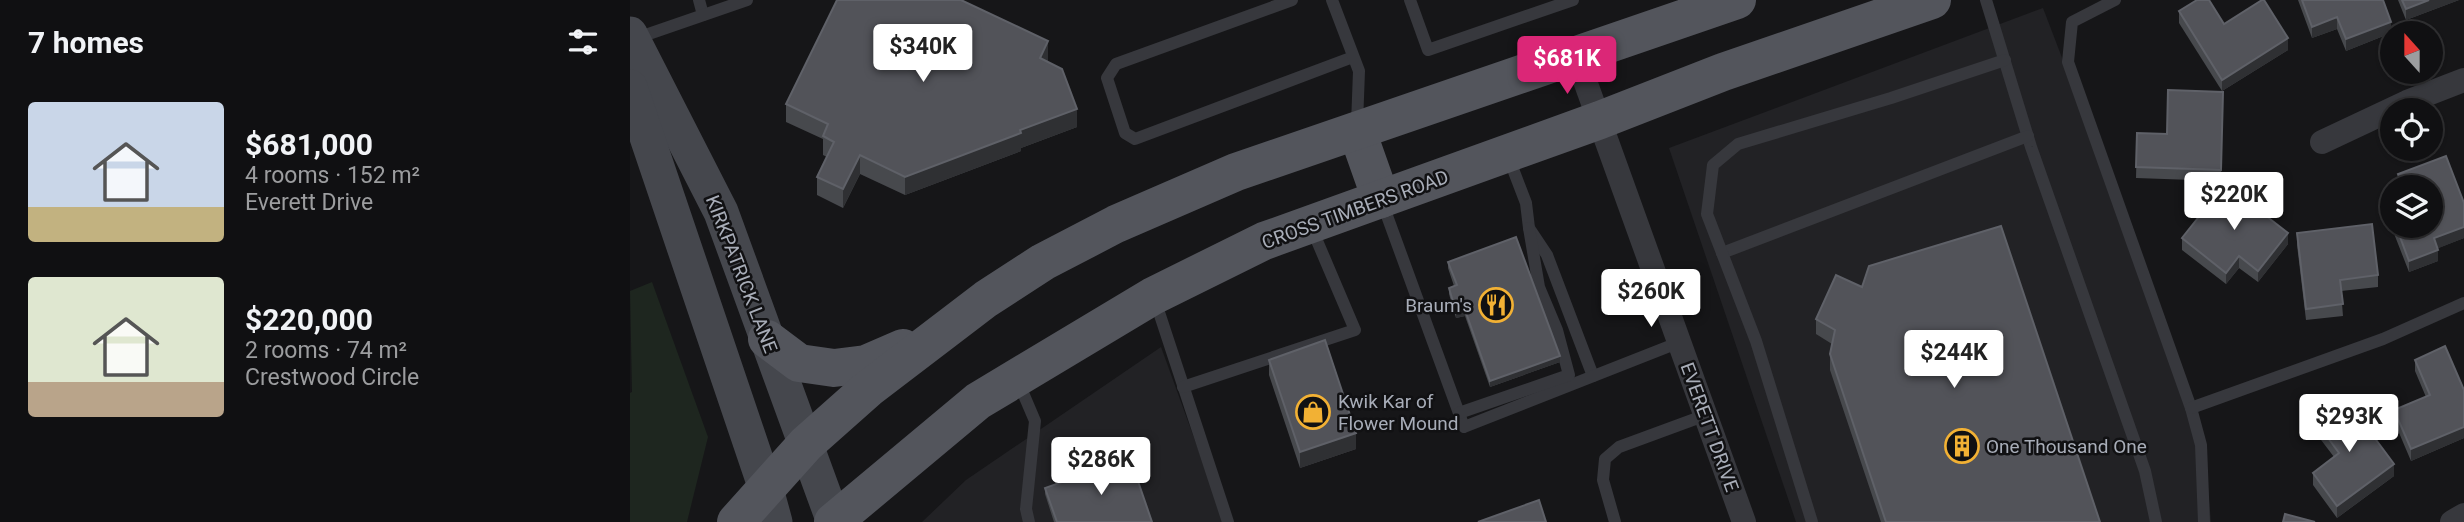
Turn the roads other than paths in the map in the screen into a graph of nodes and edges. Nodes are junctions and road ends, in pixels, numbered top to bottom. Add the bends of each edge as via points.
1 (698, 0) edge
2 (747, 0) edge
3 (1292, 0) edge
4 (1332, 0) edge
5 (1410, 0) edge
6 (1573, 0) edge
7 (1737, 0) edge
8 (1932, 0) edge
9 (1986, 0) edge
10 (2115, 0) edge
11 (703, 15) junction
12 (631, 38) edge
13 (1576, 56) junction
14 (1353, 57) junction
15 (2005, 61) junction
16 (2464, 80) edge
17 (630, 87) edge
18 (1600, 120) junction
19 (1357, 131) junction
20 (2028, 136) junction
21 (2322, 142) dead end
22 (1507, 153) junction
23 (1381, 199) junction
24 (1310, 224) junction
25 (1529, 228) junction
26 (1722, 253) junction
27 (1153, 296) junction
28 (2464, 303) edge
29 (944, 330) junction
30 (767, 339) junction
31 (1680, 342) junction
32 (1593, 376) junction
33 (1017, 378) junction
34 (1183, 387) junction
35 (2191, 408) junction
36 (1459, 413) junction
37 (1706, 415) junction
38 (806, 444) junction
39 (771, 505) edge
40 (2464, 515) edge
41 (736, 522) edge
42 (834, 522) edge
43 (1030, 522) edge
44 (1228, 522) edge
45 (1615, 522) edge
46 (1744, 522) edge
47 (1812, 522) edge
48 (2156, 522) edge
49 (2204, 522) edge
50 (2452, 522) edge

1 - 11 lane
2 - 11 lane
3 - 14 lane via 1116,64 1107,78 1125,133 1135,139
4 - 14 lane
5 - 6 lane via 1429,50
7 - 13 main road
8 - 18 main road, CROSS TIMBERS ROAD
9 - 15 lane
10 - 35 lane via 2072,22 2068,62
11 - 12 lane
12 - 30 street, KIRKPATRICK LANE via 721,212
13 - 18 street, EVERETT DRIVE
13 - 19 main road
14 - 19 lane via 1359,71
15 - 20 lane
15 - 26 lane via 1738,144 1713,165 1707,214
16 - 21 street
17 - 39 street
18 - 22 main road, CROSS TIMBERS ROAD
18 - 31 street, EVERETT DRIVE
19 - 23 main road
19 - 29 main road via 1236,172 1116,224 1043,262
20 - 26 lane
20 - 48 lane via 2145,471
22 - 23 main road, CROSS TIMBERS ROAD
22 - 25 lane via 1527,203
23 - 24 main road, CROSS TIMBERS ROAD
23 - 36 lane
24 - 27 main road, CROSS TIMBERS ROAD via 1264,240
24 - 34 lane via 1354,330
25 - 32 lane via 1547,254
25 - 36 lane via 1539,286 1569,375
26 - 47 lane via 1756,341
27 - 33 main road, CROSS TIMBERS ROAD
27 - 34 lane
28 - 35 lane via 2383,339
29 - 30 main road via 866,364 834,368 799,363
29 - 38 main road
30 - 38 street, KIRKPATRICK LANE
31 - 32 lane
31 - 37 street, EVERETT DRIVE
32 - 36 lane via 1464,427
33 - 42 main road, CROSS TIMBERS ROAD via 978,401
33 - 43 lane via 1035,421 1026,509
34 - 44 lane
35 - 49 lane via 2201,445
37 - 45 lane via 1619,446 1605,459 1603,480
37 - 46 street, EVERETT DRIVE
38 - 39 main road
38 - 42 street, KIRKPATRICK LANE
39 - 41 main road
40 - 50 street

